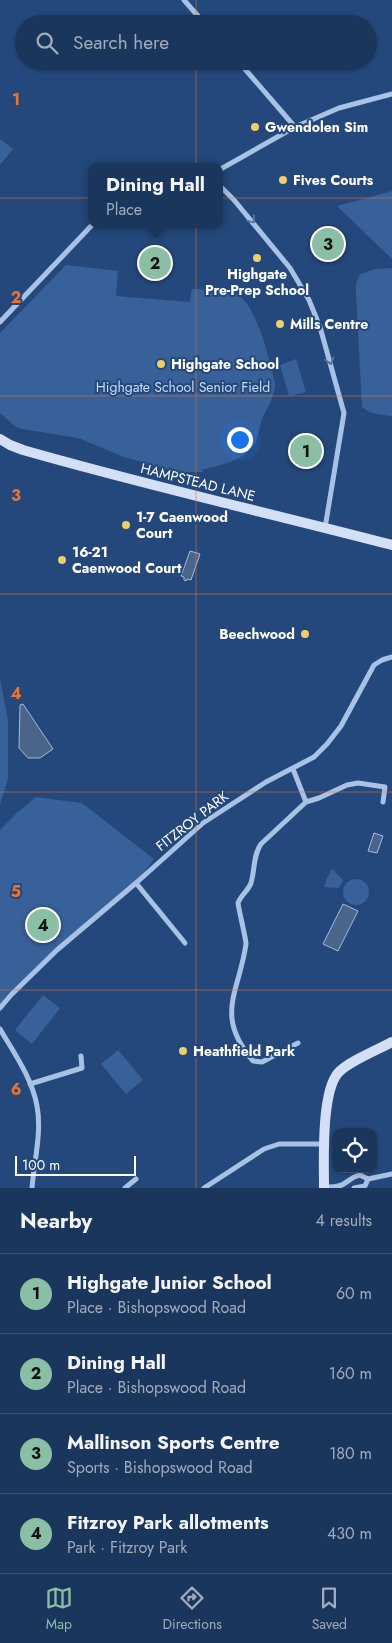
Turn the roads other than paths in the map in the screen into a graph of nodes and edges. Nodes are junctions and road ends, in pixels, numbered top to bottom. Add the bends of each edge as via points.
1 (184, 0) edge
2 (197, 15) edge
3 (246, 70) edge
4 (392, 94) edge
5 (295, 127) junction
6 (223, 168) edge
7 (223, 189) edge
8 (89, 228) edge
9 (0, 322) edge
10 (0, 439) edge
11 (325, 528) junction
12 (392, 545) edge
13 (392, 657) edge
14 (293, 769) junction
15 (306, 802) junction
16 (383, 802) dead end
17 (136, 883) junction
18 (185, 944) dead end
19 (0, 1008) edge
20 (0, 1029) edge
21 (392, 1042) edge
22 (298, 1043) dead end
23 (82, 1056) dead end
24 (30, 1084) junction
25 (325, 1144) junction
26 (392, 1174) edge
27 (136, 1179) dead end
28 (368, 1179) junction
29 (345, 1184) junction
30 (32, 1188) edge
31 (125, 1188) edge
32 (204, 1188) edge
33 (324, 1188) edge
34 (353, 1188) edge

1 - 2 street
3 - 5 street
4 - 5 street via 339,108
5 - 6 street
7 -> 11 street via 290,268 309,300 320,328 344,413
8 - 9 street
10 - 11 main road, HAMPSTEAD LANE via 23,450 122,478
11 - 12 main road, HAMPSTEAD LANE
13 - 14 street, FITZROY PARK via 374,665 341,726 327,744 314,757
14 - 15 street
14 - 17 street, FITZROY PARK via 266,782 203,823
15 - 16 street via 358,783 385,787
15 - 22 street via 257,850 251,884 238,903 246,942 231,1005 238,1037 253,1061 262,1062
17 - 18 street
17 - 19 street, FITZROY PARK via 57,950
20 - 24 street
21 - 25 main road via 338,1073 328,1100
23 - 24 street via 82,1068
24 - 30 street via 38,1107 39,1124
25 - 32 street via 279,1144 264,1148
25 - 33 main road
26 - 28 street
27 - 31 street
28 - 29 street via 360,1175 351,1177
28 - 34 street via 365,1186
29 - 33 street
29 - 34 street

